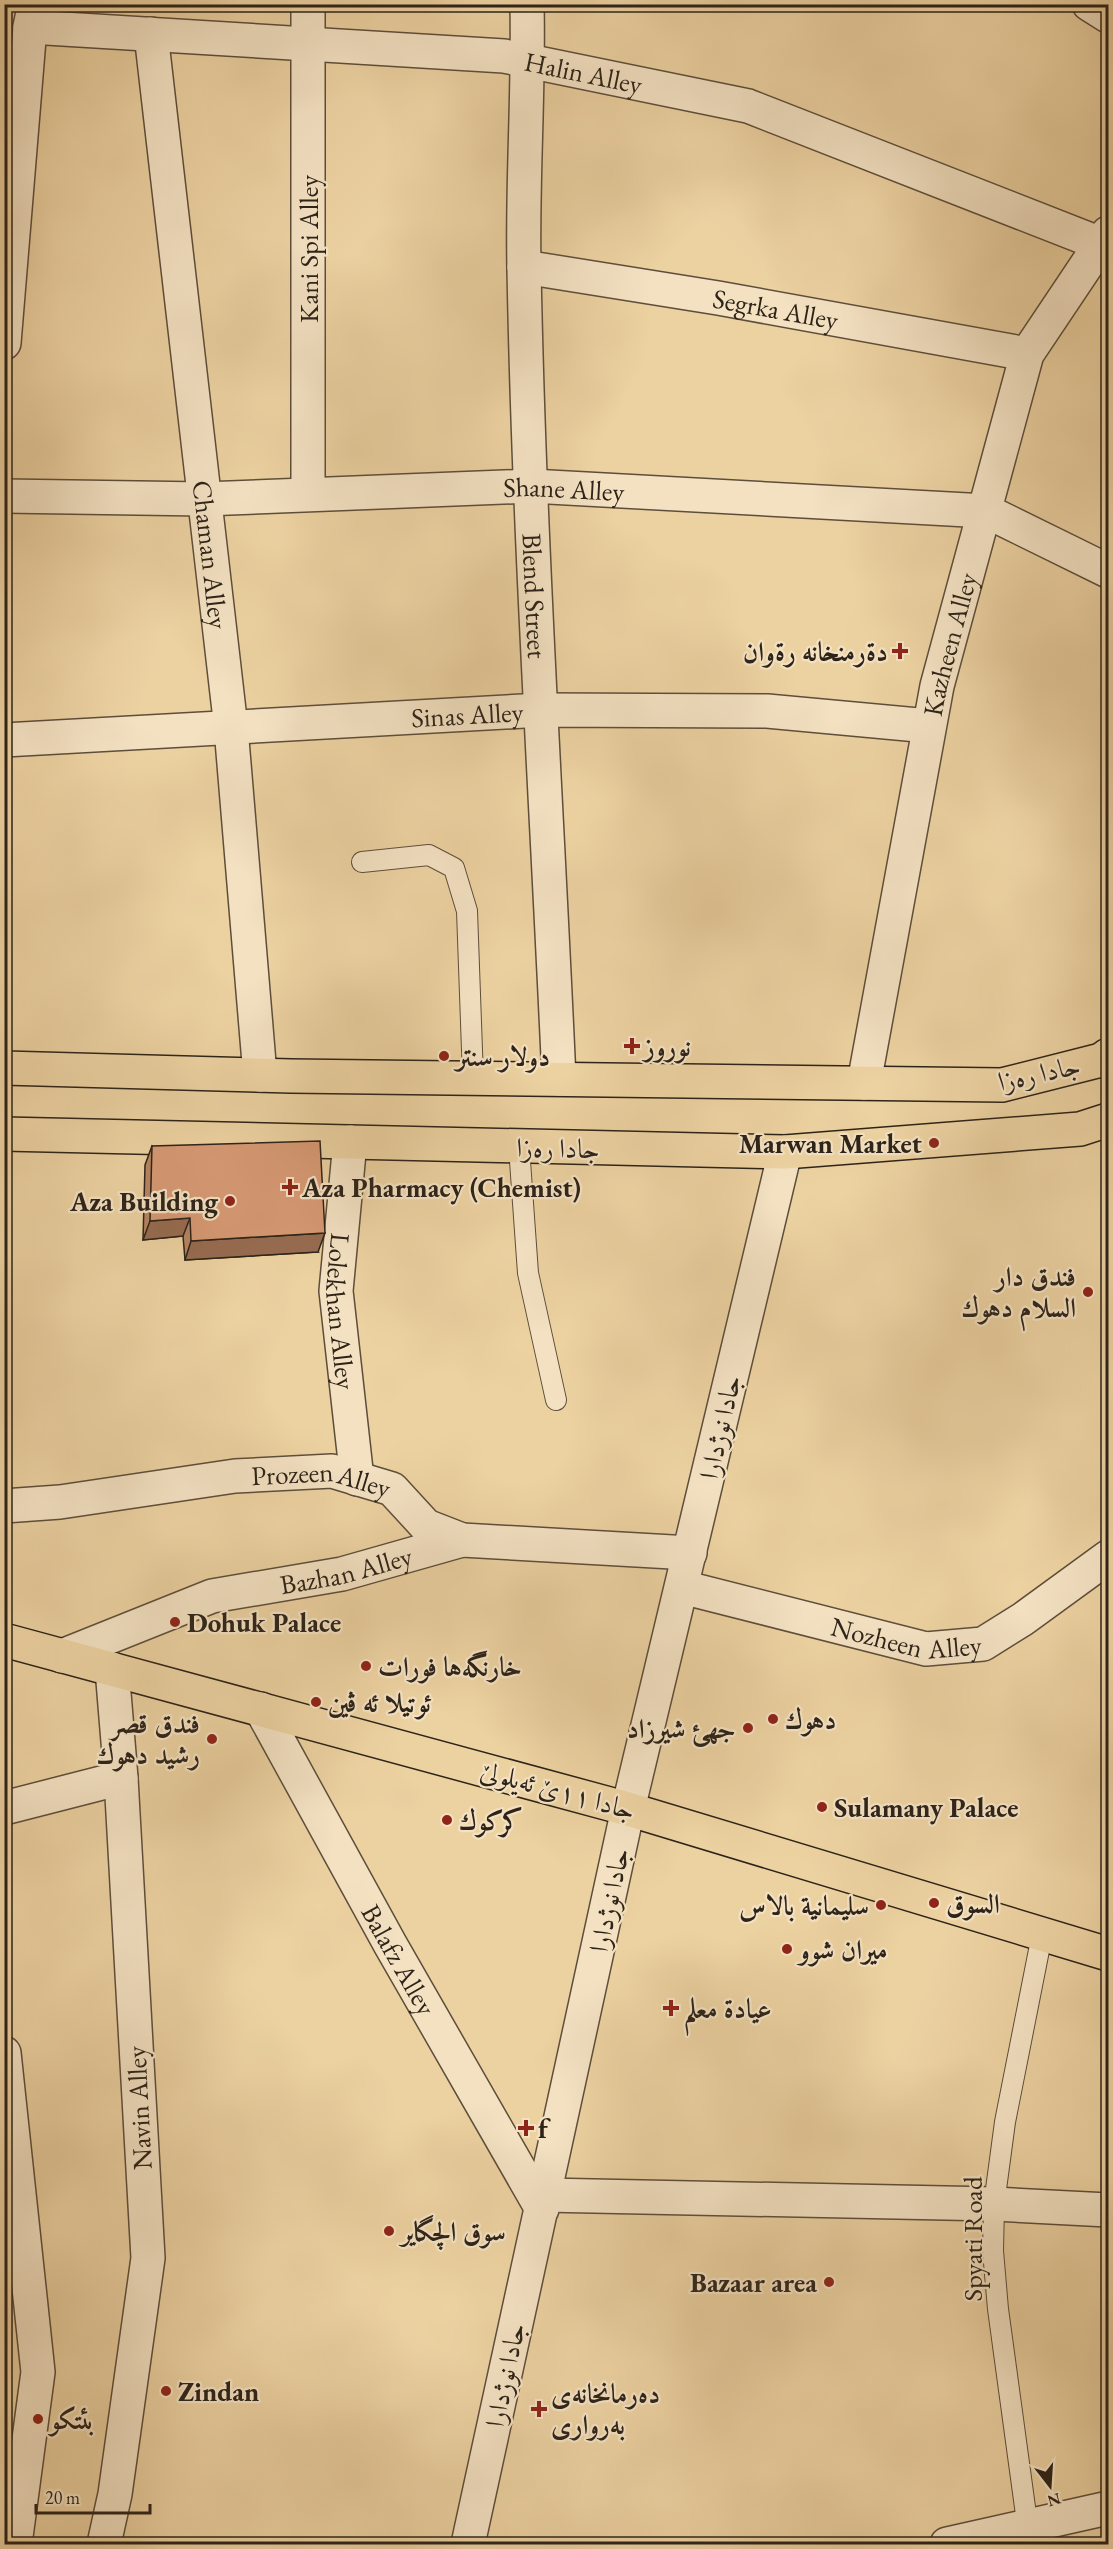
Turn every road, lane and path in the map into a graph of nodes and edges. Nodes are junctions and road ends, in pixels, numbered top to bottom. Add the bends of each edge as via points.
1 (308, 4) edge
2 (527, 4) edge
3 (1089, 4) edge
4 (32, 16) edge
5 (1108, 16) edge
6 (151, 34) junction
7 (308, 44) junction
8 (528, 61) junction
9 (9, 233) edge
10 (1106, 242) edge
11 (524, 267) junction
12 (4, 343) edge
13 (1027, 354) junction
14 (531, 486) junction
15 (308, 494) junction
16 (4, 496) edge
17 (204, 499) junction
18 (986, 511) junction
19 (1108, 571) edge
20 (542, 710) junction
21 (929, 726) junction
22 (231, 728) junction
23 (4, 740) edge
24 (362, 861) dead end
25 (1105, 1058) edge
26 (4, 1068) edge
27 (260, 1075) junction
28 (473, 1078) junction
29 (559, 1079) junction
30 (864, 1083) junction
31 (1099, 1126) edge
32 (4, 1134) edge
33 (350, 1143) junction
34 (519, 1147) junction
35 (785, 1152) junction
36 (556, 1400) dead end
37 (357, 1479) junction
38 (4, 1506) edge
39 (462, 1540) junction
40 (690, 1553) junction
41 (1108, 1557) edge
42 (681, 1587) junction
43 (4, 1640) edge
44 (62, 1656) junction
45 (112, 1669) junction
46 (261, 1709) junction
47 (121, 1778) junction
48 (4, 1808) edge
49 (628, 1809) junction
50 (1042, 1935) junction
51 (1108, 1954) edge
52 (4, 2054) edge
53 (543, 2202) junction
54 (994, 2204) junction
55 (1108, 2210) edge
56 (1108, 2508) edge
57 (1028, 2535) edge
58 (15, 2544) edge
59 (104, 2544) edge
60 (468, 2544) edge
61 (947, 2544) edge

1 - 7 street, Kani Spi Alley
2 - 8 street, Blend Street
3 - 5 street
4 - 6 street, Halin Alley
4 - 9 street
6 - 7 street, Halin Alley
6 - 17 street, Chaman Alley
7 - 8 street, Halin Alley via 504,56
7 - 15 street, Kani Spi Alley
8 - 10 street, Halin Alley via 748,106
8 - 11 street, Blend Street
9 - 12 street
10 - 13 street, Kazheen Alley
11 - 13 street, Segrka Alley
11 - 14 street, Blend Street
13 - 18 street, Kazheen Alley
14 - 15 street, Shane Alley
14 - 18 street, Shane Alley
14 - 20 street, Blend Street
15 - 17 street, Shane Alley
16 - 17 street, Shane Alley
17 - 22 street, Chaman Alley
18 - 19 street, Shane Alley
18 - 21 street, Kazheen Alley
20 - 21 street, Sinas Alley via 767,711
20 - 22 street, Sinas Alley
20 - 29 street, Blend Street
21 - 30 street, Kazheen Alley
22 - 23 street, Sinas Alley
22 - 27 street, Chaman Alley
24 - 28 lane via 429,855 454,868 466,911
25 - 30 main road, جادا ره‌زا via 1002,1085
26 - 27 main road, جادا ره‌زا
27 - 28 main road, جادا ره‌زا
28 - 29 main road, جادا ره‌زا
29 - 30 main road, جادا ره‌زا
31 - 35 main road, جادا ره‌زا
32 - 33 main road, جادا ره‌زا
33 - 34 main road, جادا ره‌زا
33 - 37 street, Lolekhan Alley via 336,1291
34 - 35 main road, جادا ره‌زا
34 - 36 lane via 528,1273
35 - 40 street, جادا نوژدارا
37 - 38 street, Prozeen Alley via 332,1471 235,1476 60,1502
37 - 39 street, Prozeen Alley via 392,1489 426,1526
39 - 40 street, Prozeen Alley
39 - 44 street, Bazhan Alley via 342,1574 212,1596
40 - 42 street, جادا نوژدارا
41 - 42 street, Nozheen Alley via 983,1644 926,1649
42 - 49 street, جادا نوژدارا
43 - 44 main road, جادا ١١ێ ئه‌یلولێ
44 - 45 main road, جادا ١١ێ ئه‌یلولێ
45 - 46 main road, جادا ١١ێ ئه‌یلولێ
45 - 47 street, Navin Alley
46 - 49 main road, جادا ١١ێ ئه‌یلولێ
46 - 53 street, Balafz Alley via 390,1944
47 - 48 street
47 - 59 street, Navin Alley via 148,2258 115,2493
49 - 50 main road, جادا ١١ێ ئه‌یلولێ
49 - 53 street, جادا نوژدارا
50 - 51 main road, جادا ١١ێ ئه‌یلولێ
50 - 54 lane, Spyati Road via 1005,2122
52 - 58 street via 38,2372
53 - 54 street
53 - 60 street, جادا نوژدارا
54 - 55 street
54 - 57 lane, Spyati Road via 998,2308
56 - 57 street
57 - 61 street

